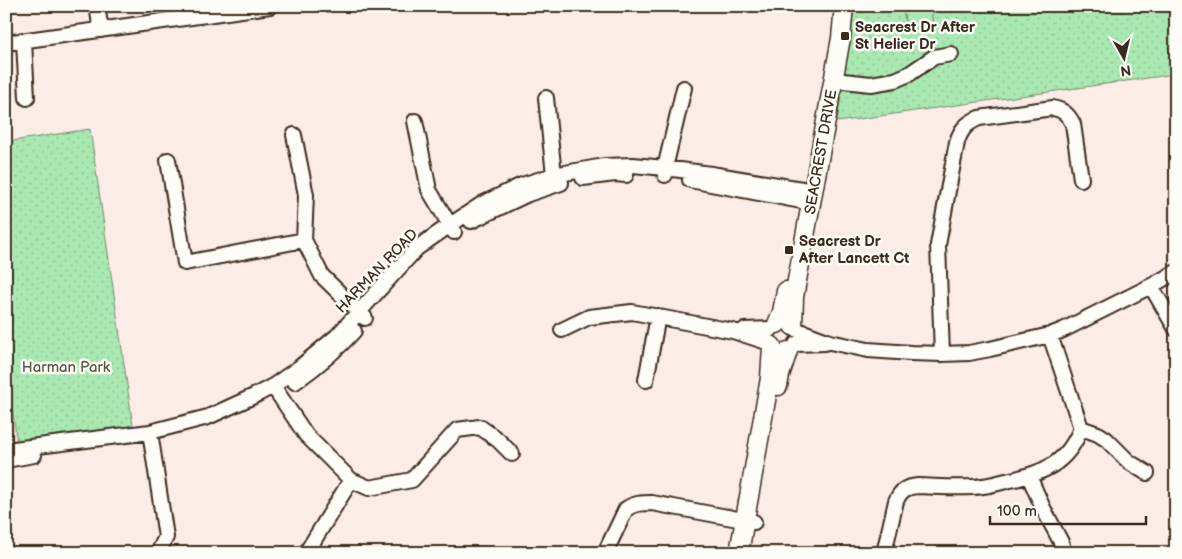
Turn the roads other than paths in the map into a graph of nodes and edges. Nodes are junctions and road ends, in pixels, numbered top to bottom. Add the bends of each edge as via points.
1 (97, 6) edge
2 (270, 6) edge
3 (835, 6) edge
4 (844, 6) edge
5 (239, 8) edge
6 (101, 30) junction
7 (24, 41) junction
8 (6, 43) edge
9 (951, 54) dead end
10 (834, 80) junction
11 (684, 88) dead end
12 (27, 98) dead end
13 (546, 98) dead end
14 (415, 121) dead end
15 (294, 135) dead end
16 (168, 160) dead end
17 (665, 172) junction
18 (555, 179) junction
19 (1081, 179) dead end
20 (808, 196) junction
21 (452, 229) junction
22 (304, 240) junction
23 (1176, 272) edge
24 (1151, 286) junction
25 (362, 316) junction
26 (658, 316) junction
27 (1176, 329) edge
28 (562, 330) dead end
29 (1050, 335) junction
30 (783, 337) junction
31 (942, 354) junction
32 (646, 380) dead end
33 (276, 389) junction
34 (1081, 428) junction
35 (150, 436) junction
36 (6, 450) edge
37 (512, 454) dead end
38 (6, 460) edge
39 (1147, 473) dead end
40 (1029, 476) junction
41 (351, 480) junction
42 (749, 521) junction
43 (158, 553) edge
44 (306, 553) edge
45 (605, 553) edge
46 (739, 553) edge
47 (748, 553) edge
48 (884, 553) edge
49 (1064, 553) edge

1 - 6 street
2 - 5 street
3 - 20 main road, SEACREST DRIVE
4 - 10 main road, SEACREST DRIVE
5 - 6 street
6 - 7 street
7 - 8 street
7 - 12 street
9 - 10 street via 934,57 894,80 871,84
10 - 20 main road, SEACREST DRIVE
11 - 17 street
13 - 18 street
14 - 21 street via 429,190
15 - 22 street via 306,195
16 - 22 street via 185,263
17 - 18 street, HARMAN ROAD via 633,165 604,166
17 - 20 street, HARMAN ROAD via 703,182
18 - 21 street, HARMAN ROAD via 522,185 482,204
19 - 31 street via 1073,124 1070,117 1059,110 1053,108 979,118 962,130 938,245
20 - 30 main road, SEACREST DRIVE via 794,297
21 - 25 street, HARMAN ROAD via 417,248
22 - 25 street via 322,276
23 - 24 street
24 - 27 street
24 - 29 street
25 - 33 street, HARMAN ROAD via 332,354 316,367
26 - 28 street via 632,312 589,316
26 - 30 street
26 - 32 street
29 - 31 street via 969,353
29 - 34 street
30 - 31 street via 868,350
30 - 42 main road, SEACREST DRIVE via 780,375
33 - 35 street, HARMAN ROAD
33 - 41 street via 306,435
34 - 39 street via 1106,439 1129,462
34 - 40 street via 1077,440 1064,456
35 - 36 street, HARMAN ROAD
35 - 38 street, HARMAN ROAD
35 - 43 street via 166,537
37 - 41 street via 480,427 457,430 412,480 369,488
40 - 48 street via 973,488 918,486 904,489 896,501
40 - 49 street
41 - 44 street
42 - 45 street via 640,503 626,509
42 - 46 main road, SEACREST DRIVE
42 - 47 main road, SEACREST DRIVE

